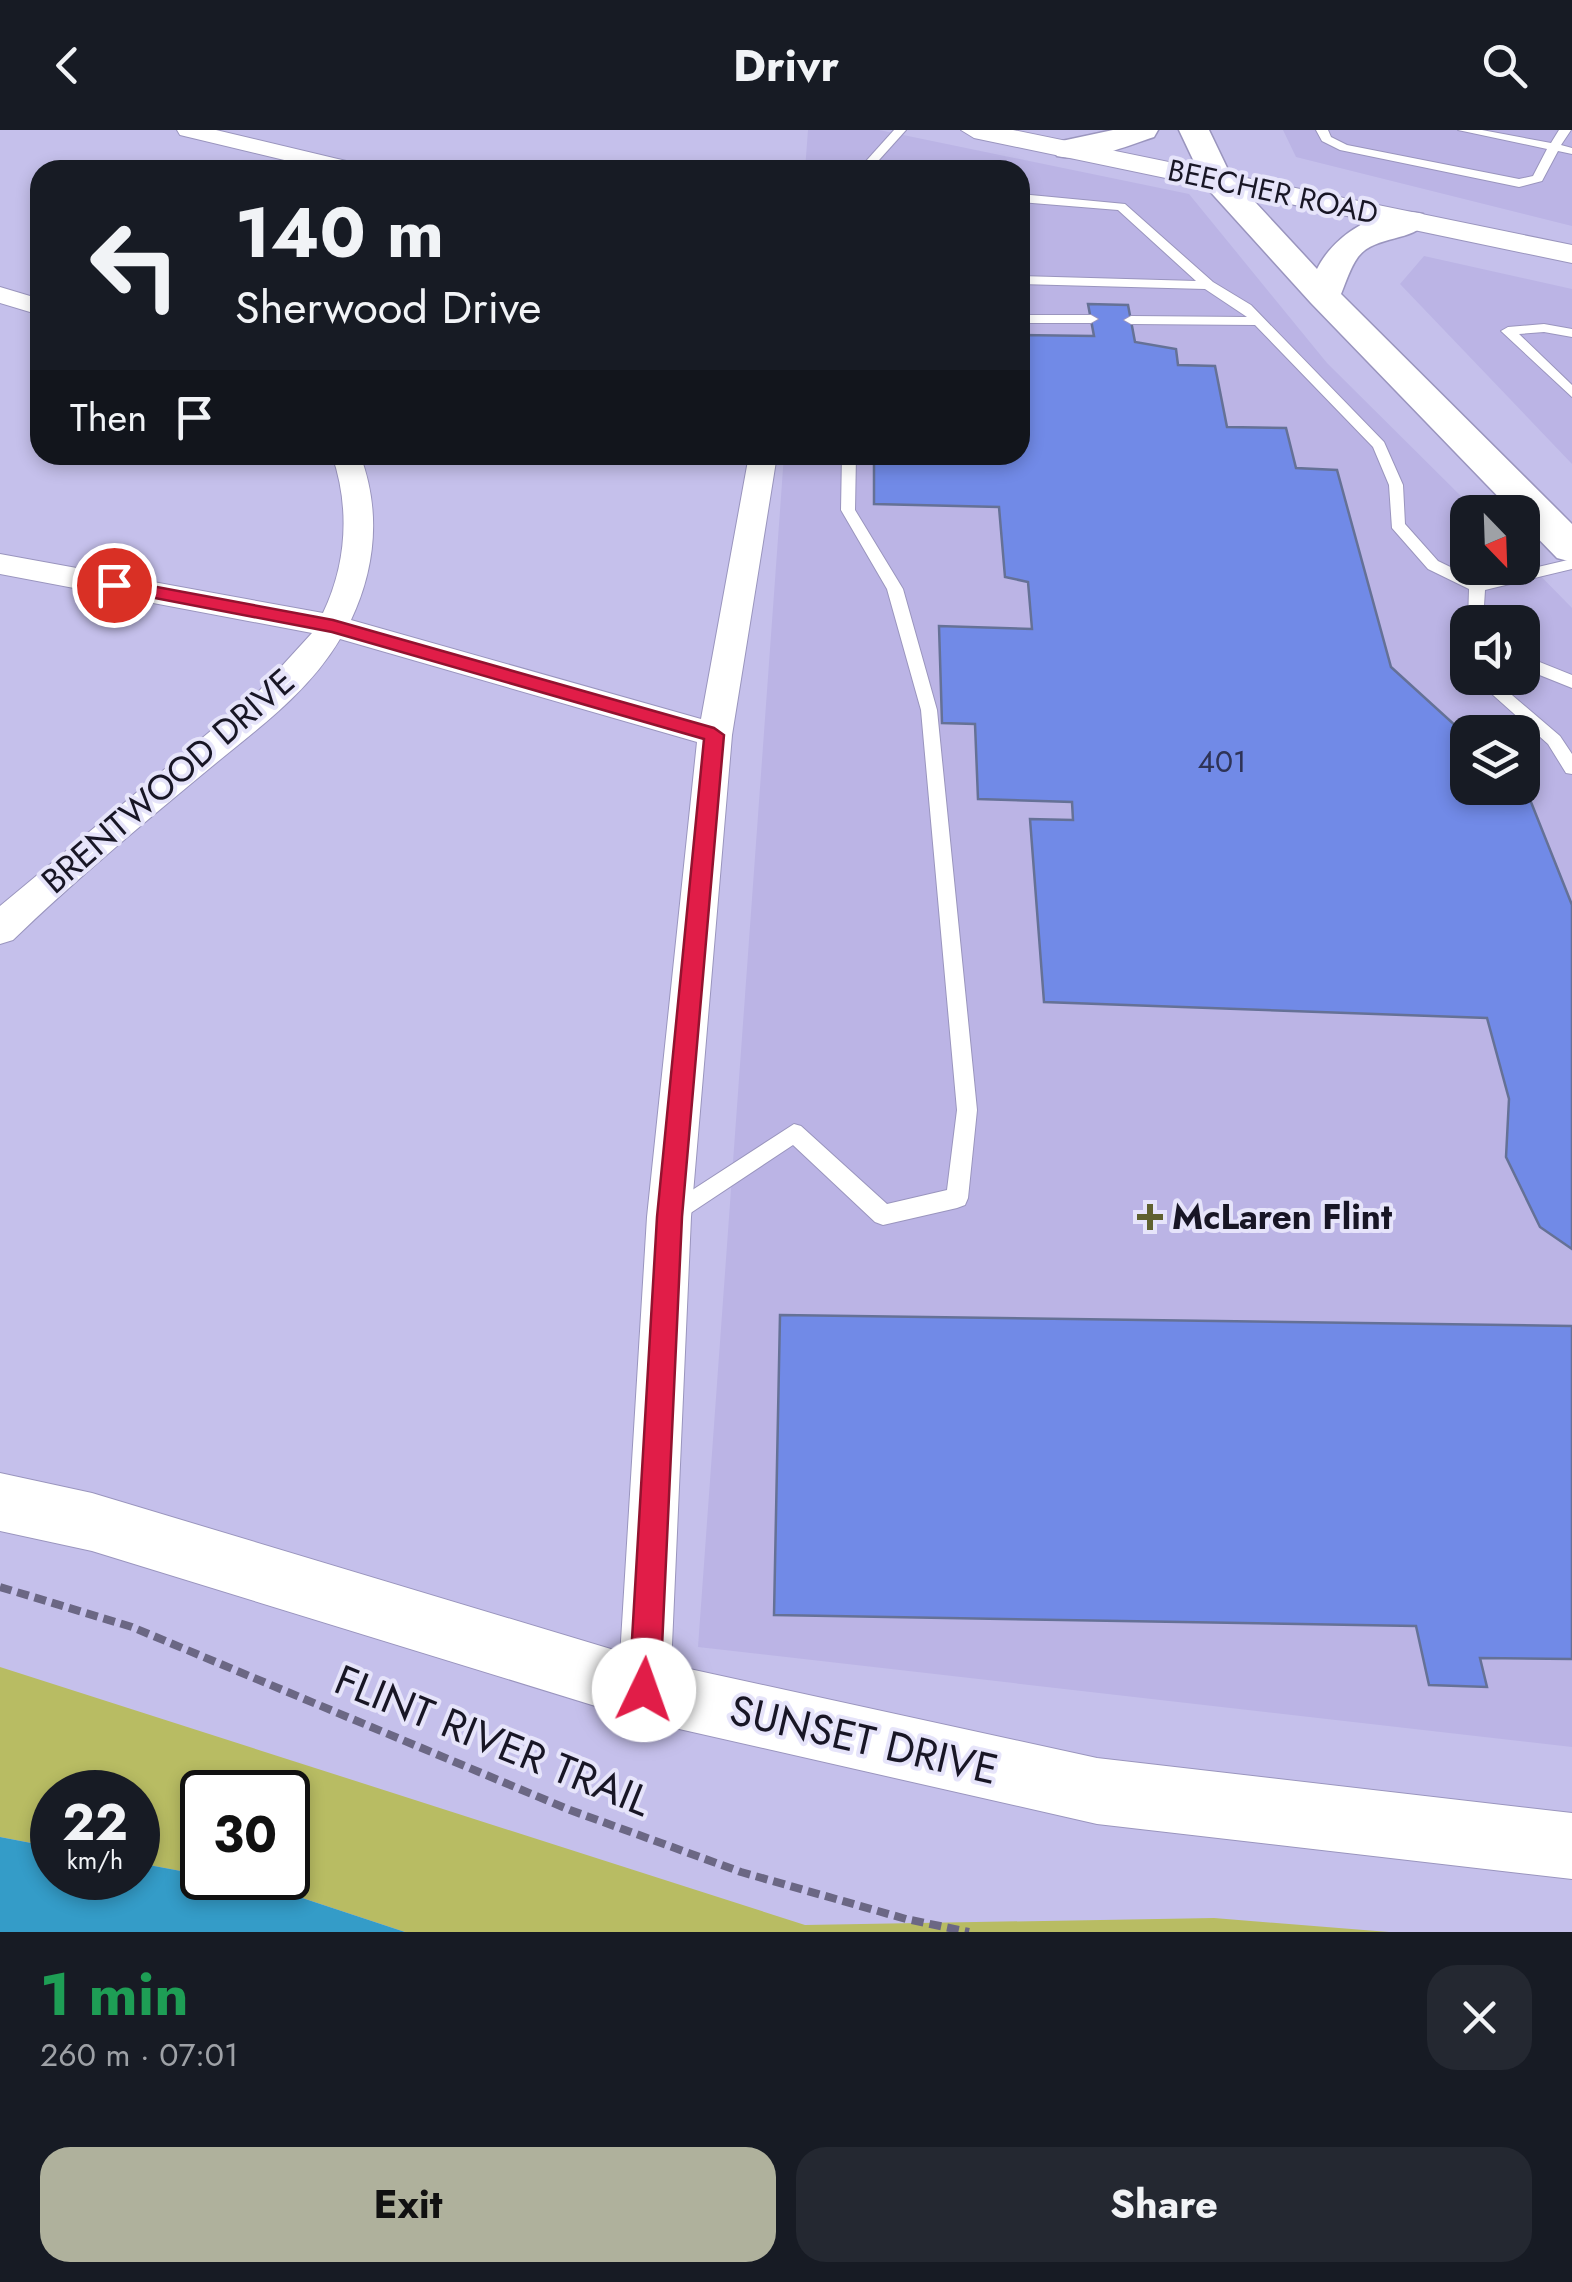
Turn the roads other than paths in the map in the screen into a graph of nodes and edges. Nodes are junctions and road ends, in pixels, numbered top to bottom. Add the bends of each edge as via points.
1 (188, 130) edge
2 (900, 130) edge
3 (974, 130) edge
4 (1143, 130) edge
5 (1194, 130) edge
6 (1322, 130) edge
7 (1464, 130) edge
8 (1565, 130) edge
9 (1554, 147) junction
10 (1068, 149) junction
11 (1572, 151) edge
12 (314, 160) edge
13 (873, 160) edge
14 (1217, 180) junction
15 (1030, 199) edge
16 (1411, 221) junction
17 (1572, 254) edge
18 (1030, 280) edge
19 (1208, 284) junction
20 (0, 295) edge
21 (1323, 296) junction
22 (30, 304) edge
23 (1030, 319) edge
24 (1091, 320) dead end
25 (1131, 320) dead end
26 (1257, 320) junction
27 (1572, 333) edge
28 (1572, 393) edge
29 (351, 465) edge
30 (761, 465) edge
31 (849, 465) edge
32 (1572, 548) edge
33 (0, 564) edge
34 (1572, 564) edge
35 (1477, 587) junction
36 (1476, 605) edge
37 (333, 626) junction
38 (1540, 669) edge
39 (1572, 682) edge
40 (1502, 695) edge
41 (714, 735) junction
42 (1572, 768) edge
43 (0, 929) edge
44 (669, 1217) junction
45 (0, 1502) edge
46 (644, 1690) junction
47 (1572, 1846) edge

1 - 12 street
2 - 13 lane
3 - 10 street, BEECHER ROAD
4 - 10 main road
5 - 14 main road
6 - 9 lane via 1344,148 1519,183 1538,179
7 - 9 lane
8 - 9 lane
9 - 11 lane
10 - 14 street, BEECHER ROAD
14 - 16 street, BEECHER ROAD
14 - 21 main road
15 - 19 lane via 1121,206
16 - 17 street, BEECHER ROAD
16 - 21 main road via 1347,244
18 - 19 lane
19 - 26 lane
20 - 22 street
21 - 32 main road
23 - 24 lane
25 - 26 lane
26 - 35 lane via 1379,445 1396,485 1397,525 1433,565
27 - 28 lane via 1508,330
29 - 37 street, BRENTWOOD DRIVE via 358,481 358,541
30 - 41 street
31 - 44 lane via 848,510 894,589 929,710 967,1110 957,1198 884,1215 794,1133
33 - 37 street
34 - 35 lane
35 - 36 lane
37 - 41 street
37 - 43 street, BRENTWOOD DRIVE via 286,686
38 - 39 lane
40 - 42 lane via 1554,740
41 - 44 street
44 - 46 street
45 - 46 street, SUNSET DRIVE via 92,1522
46 - 47 street, SUNSET DRIVE via 1097,1791

